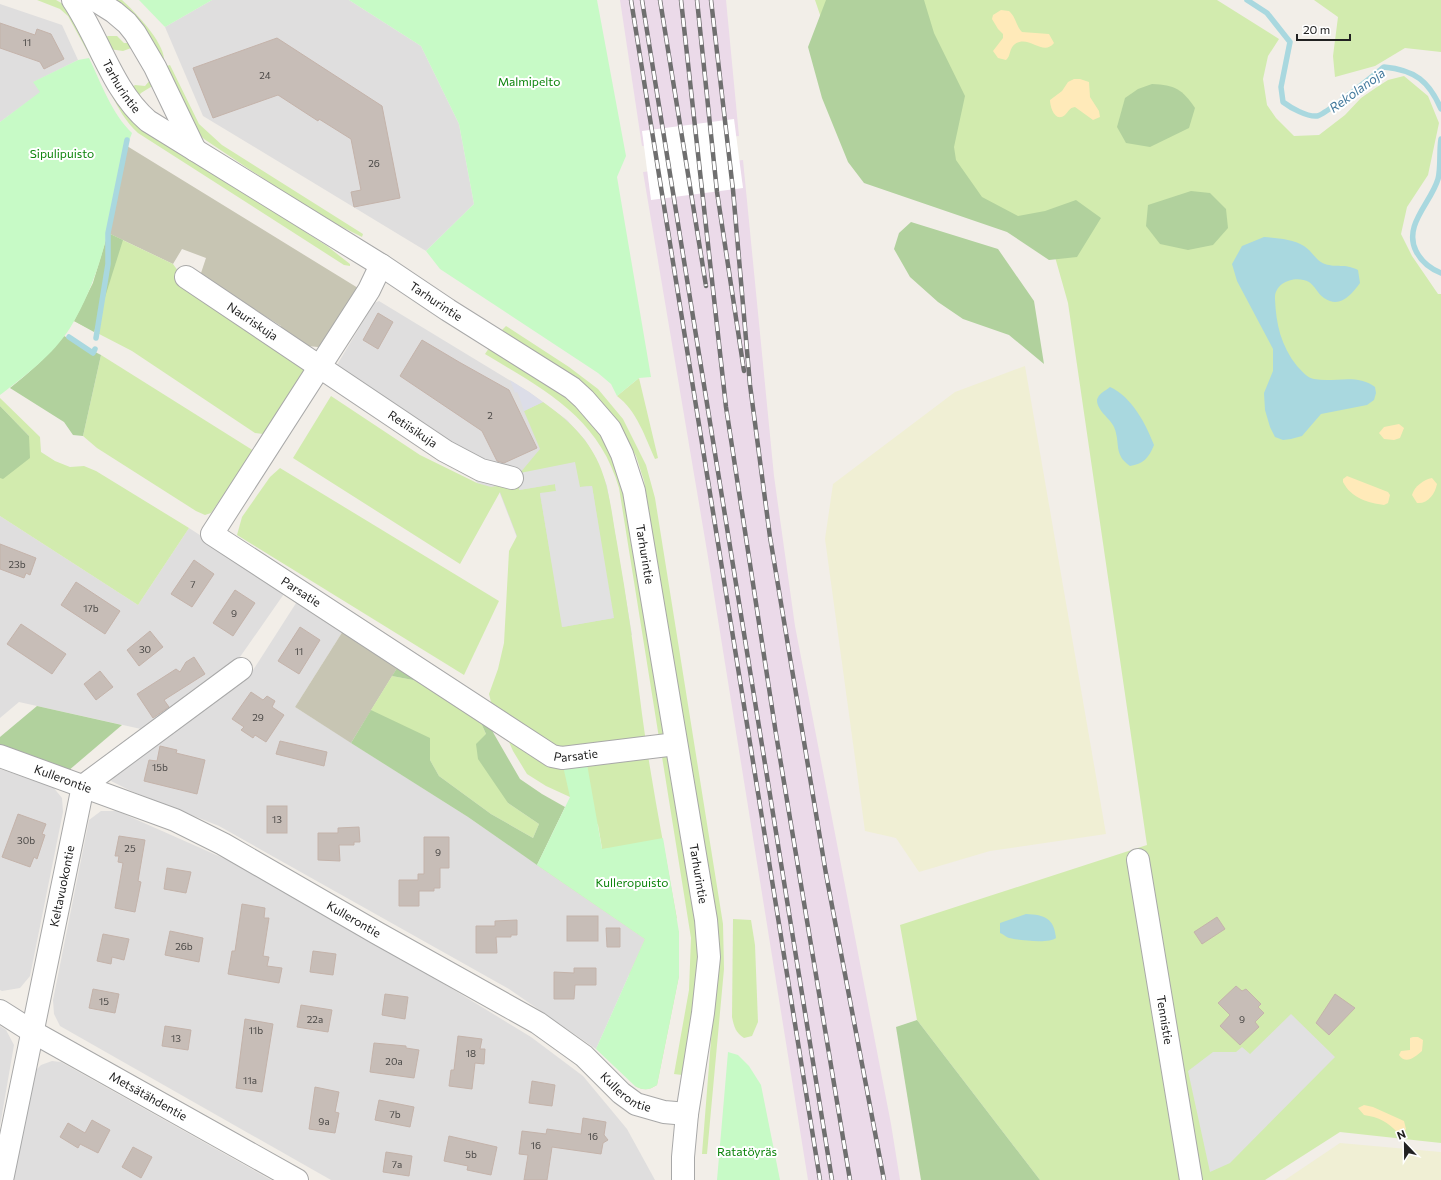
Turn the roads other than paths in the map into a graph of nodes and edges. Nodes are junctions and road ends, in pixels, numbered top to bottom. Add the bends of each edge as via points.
1 (73, 0) edge
2 (95, 0) edge
3 (195, 150) junction
4 (381, 265) junction
5 (186, 277) dead end
6 (320, 365) junction
7 (512, 478) dead end
8 (242, 669) dead end
9 (676, 744) junction
10 (0, 756) edge
11 (83, 786) junction
12 (1138, 860) dead end
13 (0, 1012) edge
14 (33, 1032) junction
15 (687, 1114) junction
16 (2, 1180) edge
17 (297, 1180) edge
18 (683, 1180) edge
19 (1191, 1180) edge

1 - 3 street, Tarhurintie via 85,18 118,84 137,112
2 - 3 street via 127,23 135,34 155,68
3 - 4 street, Tarhurintie
4 - 6 street, Parsatie via 369,290
4 - 9 street, Tarhurintie via 572,388 610,429 622,454 634,491
5 - 6 street, Nauriskuja
6 - 7 street, Retiisikuja via 445,451 482,470
6 - 9 street, Parsatie via 212,534 552,756 562,758
8 - 11 street
9 - 15 street, Tarhurintie via 706,920 709,957
10 - 11 street, Kullerontie
11 - 14 street, Keltavuokontie
11 - 15 street, Kullerontie via 175,820 223,844 538,1023 584,1056 621,1093 636,1104 664,1112
12 - 19 street, Tennistie
13 - 14 street, Metsätähdentie
14 - 16 street, Keltavuokontie
14 - 17 street, Metsätähdentie
15 - 18 street, Tarhurintie

